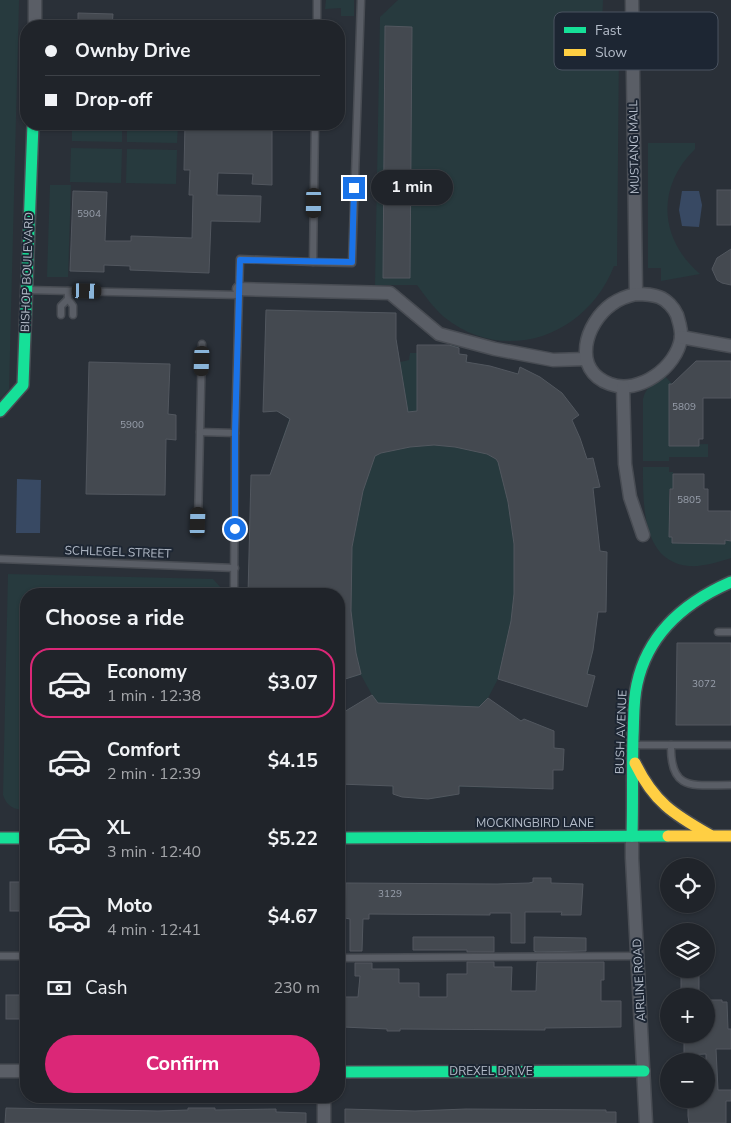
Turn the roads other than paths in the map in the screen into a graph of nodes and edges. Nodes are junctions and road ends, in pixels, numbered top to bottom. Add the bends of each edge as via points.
1 (35, 0) edge
2 (317, 0) edge
3 (360, 0) edge
4 (34, 20) edge
5 (317, 20) edge
6 (633, 70) edge
7 (33, 130) edge
8 (315, 130) edge
9 (313, 262) junction
10 (26, 290) junction
11 (68, 291) junction
12 (239, 292) junction
13 (636, 294) junction
14 (68, 299) junction
15 (61, 315) dead end
16 (73, 315) dead end
17 (681, 337) junction
18 (202, 344) dead end
19 (731, 346) edge
20 (586, 360) junction
21 (623, 387) junction
22 (0, 411) edge
23 (200, 432) junction
24 (235, 433) junction
25 (198, 522) dead end
26 (642, 535) dead end
27 (0, 559) edge
28 (235, 568) junction
29 (731, 582) edge
30 (234, 588) edge
31 (718, 632) dead end
32 (731, 632) edge
33 (633, 745) junction
34 (671, 745) junction
35 (731, 745) edge
36 (633, 758) junction
37 (731, 785) edge
38 (632, 836) junction
39 (712, 836) junction
40 (731, 836) edge
41 (0, 838) edge
42 (20, 838) edge
43 (345, 838) edge
44 (0, 956) edge
45 (20, 956) edge
46 (637, 956) junction
47 (345, 958) edge
48 (0, 1071) edge
49 (20, 1071) edge
50 (644, 1071) junction
51 (345, 1072) edge
52 (324, 1103) edge
53 (324, 1123) edge
54 (646, 1123) edge

1 - 4 street
2 - 5 lane
3 - 9 lane via 352,262
6 - 13 street, MUSTANG MALL
7 - 10 street, BISHOP BOULEVARD
8 - 9 lane
9 - 12 lane via 240,260
10 - 11 lane
10 - 22 street, BISHOP BOULEVARD via 23,385
11 - 12 lane
11 - 14 lane
12 - 20 street via 390,293 439,334 553,360
12 - 24 lane
13 - 17 street via 666,301 678,318
13 - 20 street via 610,305 598,319 586,342
14 - 15 lane via 61,306
14 - 16 lane via 73,306
17 - 19 street
17 - 21 street via 677,350 660,371 636,385
18 - 23 lane
20 - 21 street via 597,378
21 - 26 street via 625,464 630,497
23 - 24 lane
23 - 25 lane
24 - 28 lane
27 - 28 lane, SCHLEGEL STREET
28 - 30 lane
29 - 33 street, BUSH AVENUE via 689,603 652,645 637,682
31 - 32 lane
33 - 34 lane
33 - 36 street, BUSH AVENUE
34 - 35 lane
34 - 37 lane via 675,775 686,783
36 - 38 street, BUSH AVENUE
36 - 39 street via 654,797 685,821
38 - 39 street, MOCKINGBIRD LANE
38 - 43 street, MOCKINGBIRD LANE
38 - 46 street, AIRLINE ROAD
39 - 40 street, MOCKINGBIRD LANE
41 - 42 street
44 - 45 lane
46 - 47 lane
46 - 50 street, AIRLINE ROAD
48 - 49 street
50 - 51 street, DREXEL DRIVE
50 - 54 street, AIRLINE ROAD
52 - 53 street

